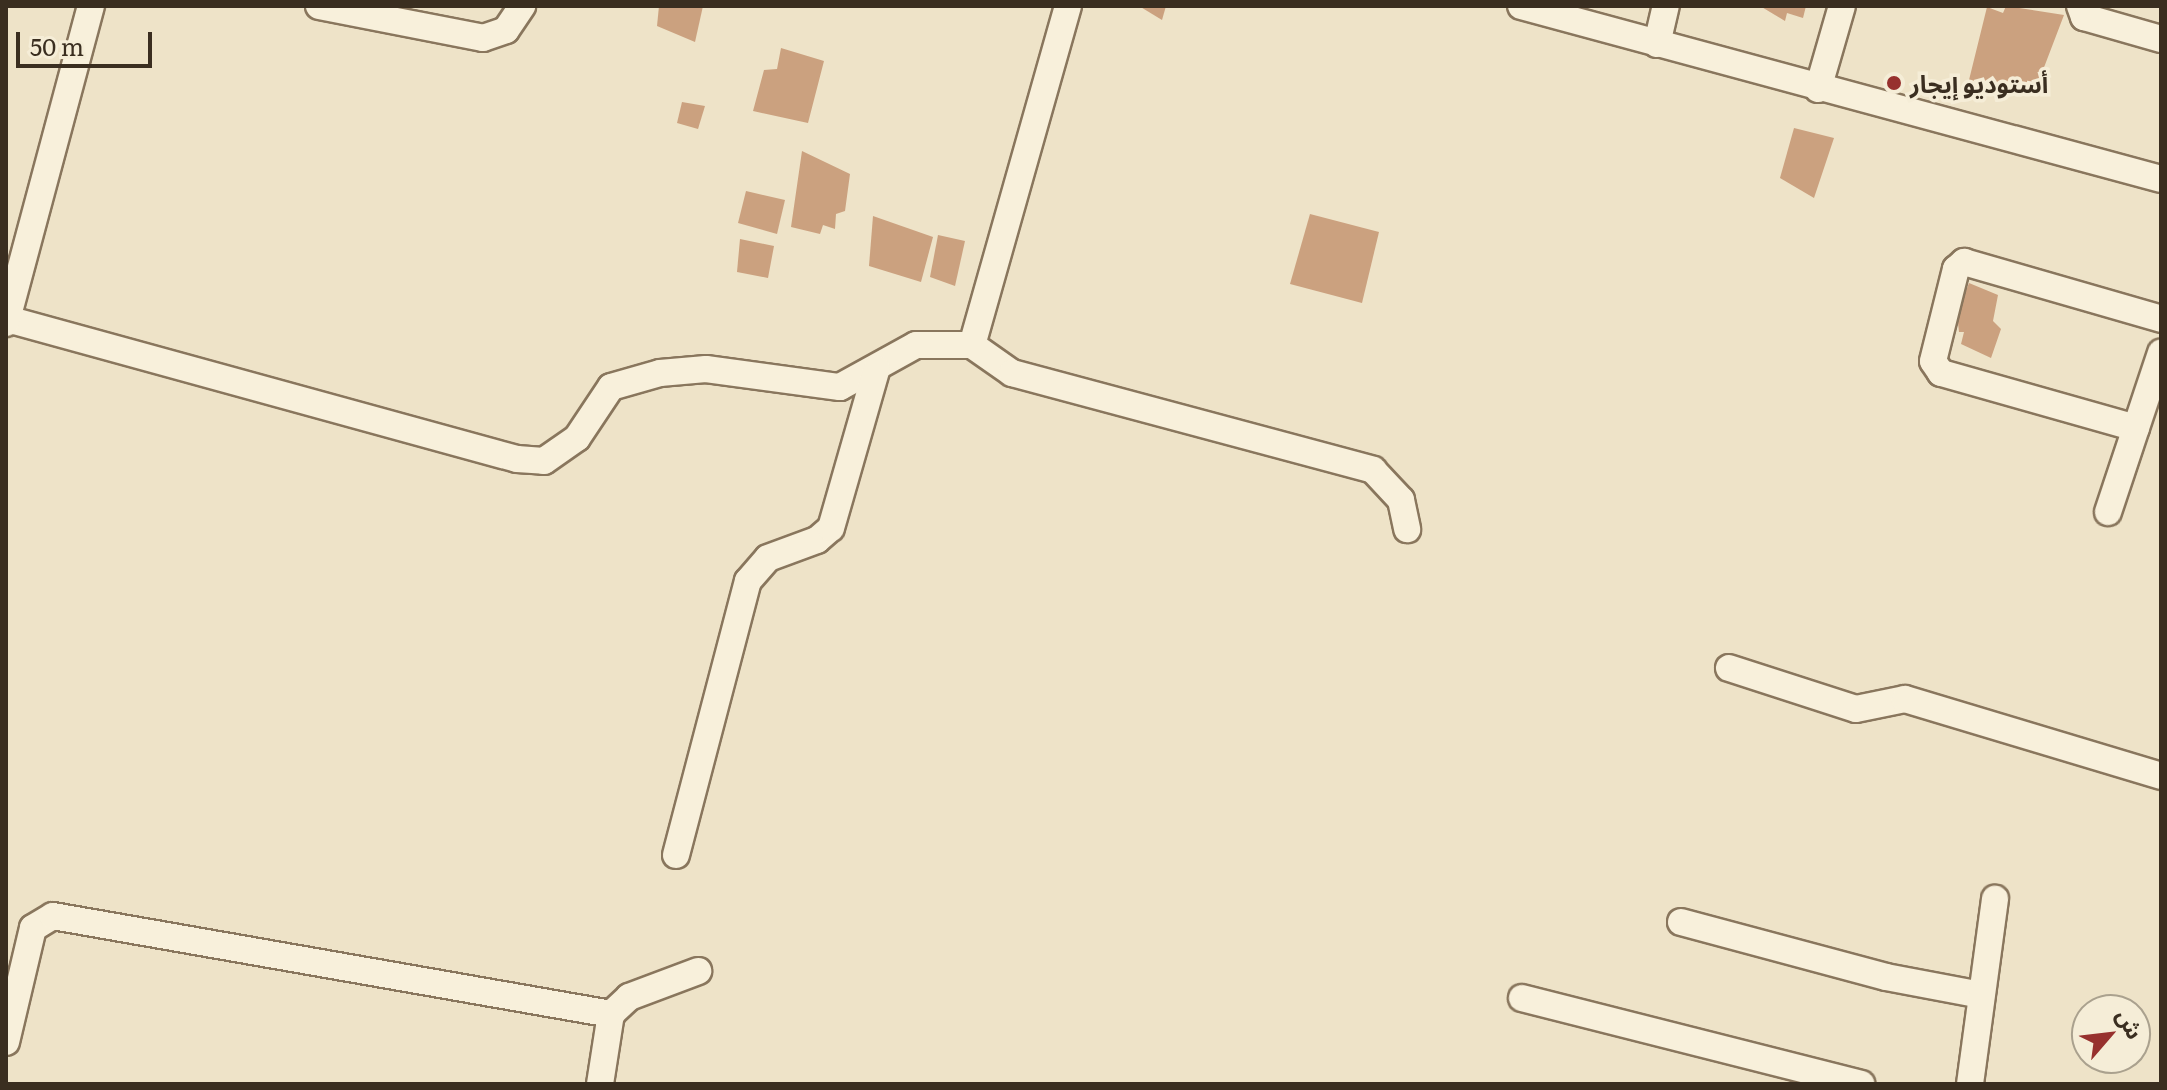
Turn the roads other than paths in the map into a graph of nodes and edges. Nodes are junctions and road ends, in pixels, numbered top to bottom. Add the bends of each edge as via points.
1 (91, 6) edge
2 (319, 6) edge
3 (522, 6) edge
4 (1068, 6) edge
5 (1521, 6) edge
6 (1666, 6) edge
7 (1842, 6) edge
8 (2074, 8) edge
9 (2161, 39) edge
10 (1657, 44) junction
11 (1818, 89) junction
12 (2161, 179) edge
13 (11, 285) edge
14 (2161, 319) edge
15 (6, 321) edge
16 (972, 345) junction
17 (2161, 353) edge
18 (877, 368) junction
19 (2136, 428) junction
20 (2108, 512) dead end
21 (1407, 529) dead end
22 (1729, 668) dead end
23 (2161, 776) edge
24 (676, 855) dead end
25 (1995, 899) dead end
26 (1681, 922) dead end
27 (698, 971) dead end
28 (1981, 995) junction
29 (1522, 998) dead end
30 (611, 1014) junction
31 (6, 1042) edge
32 (600, 1084) edge
33 (1861, 1084) edge
34 (1970, 1084) edge

1 - 13 street
2 - 3 street via 483,38 506,30
4 - 16 street
5 - 10 street
6 - 10 street
7 - 11 street
8 - 9 street
10 - 11 street
11 - 12 street
13 - 15 street
14 - 19 street via 1964,262 1956,269 1933,361 1941,373
15 - 18 street via 517,459 544,461 577,438 611,387 706,369 840,387
16 - 18 street via 916,345
16 - 21 street via 1012,373 1361,465 1391,484
17 - 19 street
18 - 24 street via 831,528 817,540 768,558 748,581
19 - 20 street
22 - 23 street via 1856,709 1905,699
25 - 28 street
26 - 28 street
27 - 30 street via 629,997
28 - 34 street
29 - 33 street
30 - 31 street via 53,916 33,928
30 - 32 street

